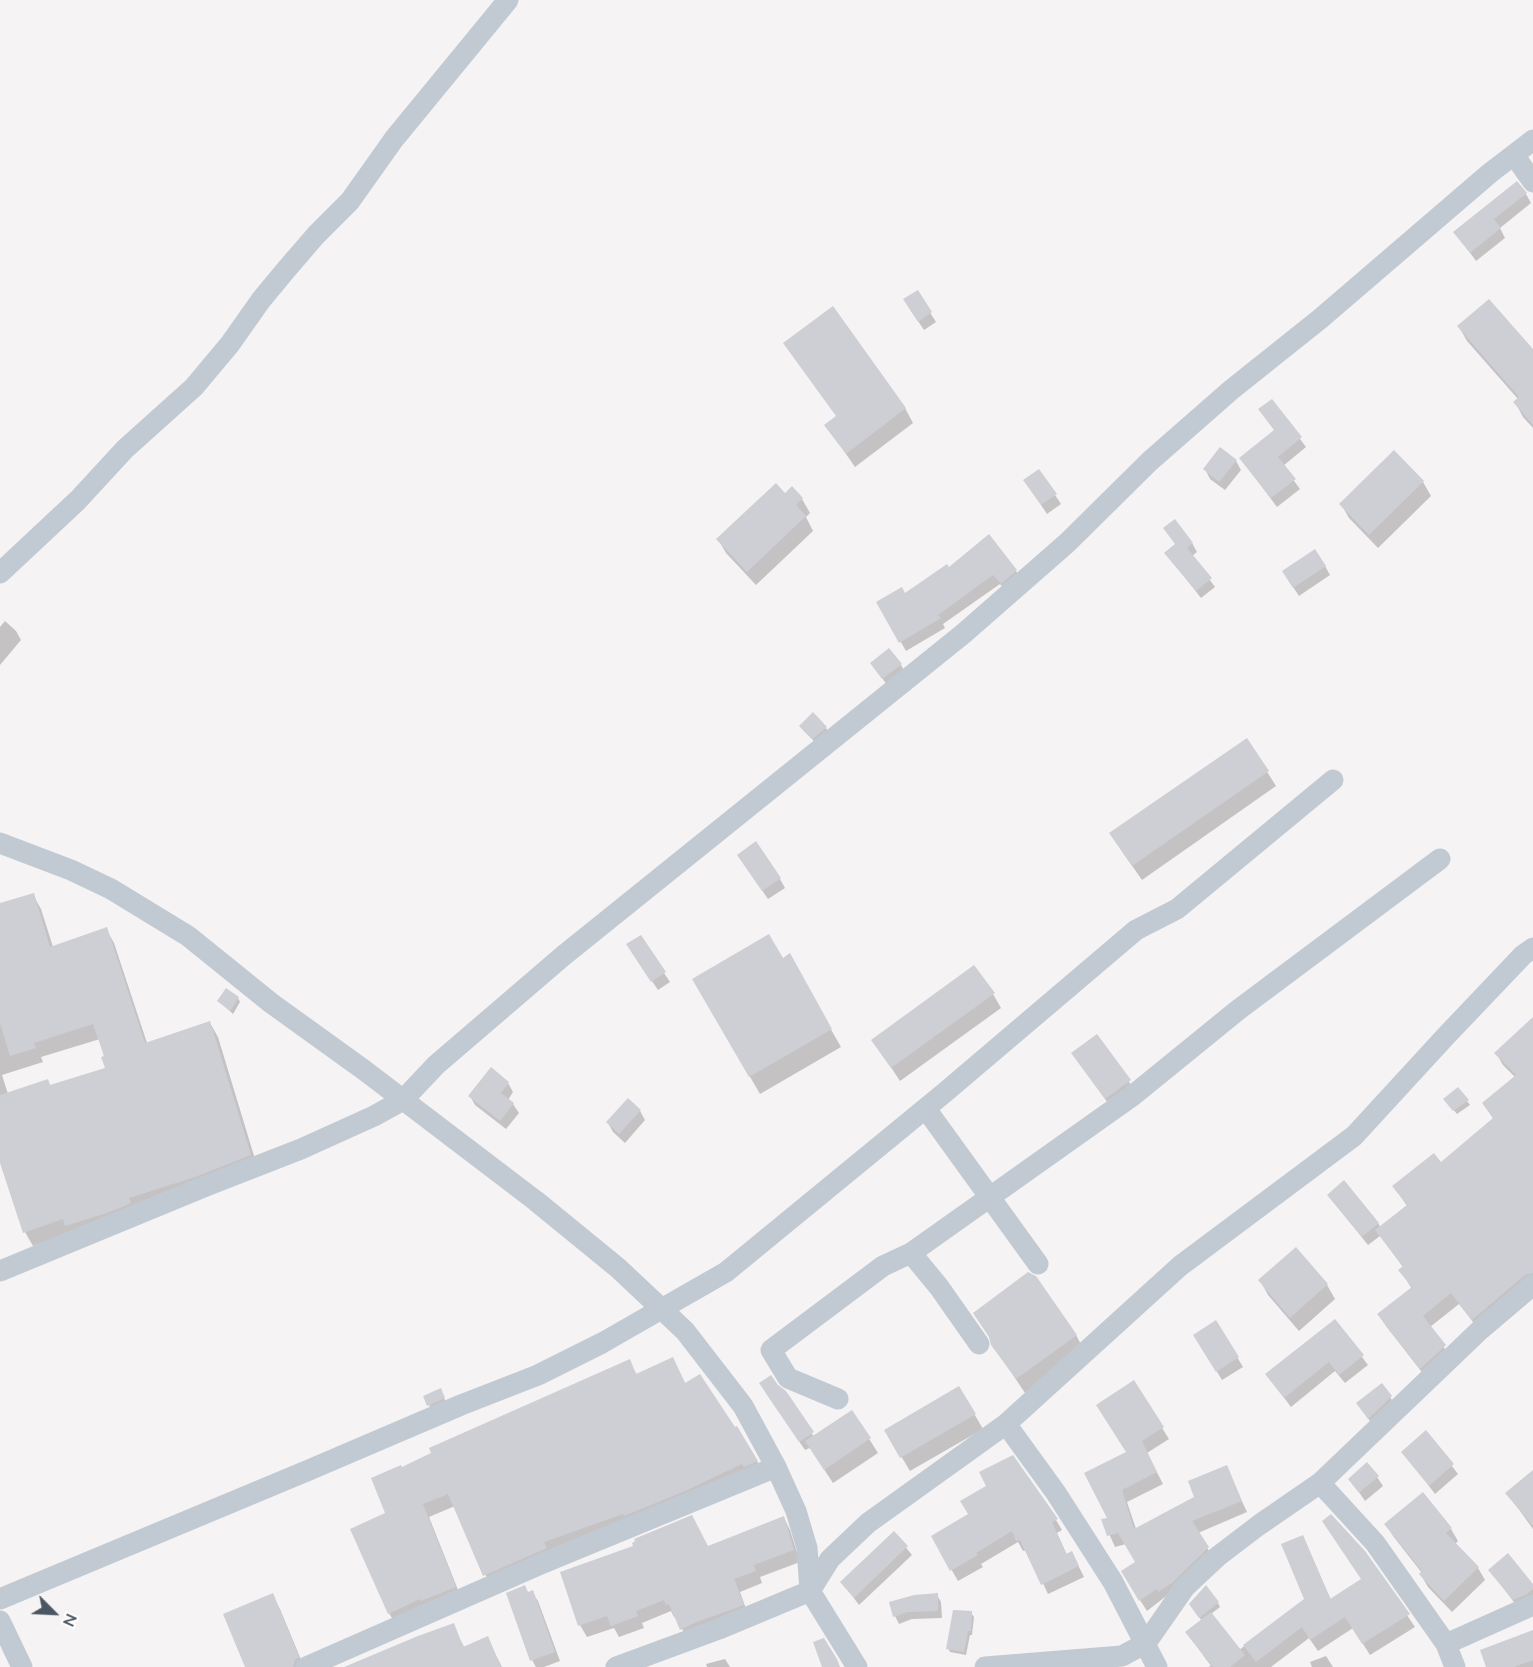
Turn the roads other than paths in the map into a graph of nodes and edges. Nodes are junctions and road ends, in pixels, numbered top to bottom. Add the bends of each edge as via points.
1 (507, 0) edge
2 (1533, 140) edge
3 (1514, 155) junction
4 (1533, 182) edge
5 (0, 573) edge
6 (1333, 780) dead end
7 (0, 843) edge
8 (1440, 859) dead end
9 (1533, 948) edge
10 (403, 1100) junction
11 (926, 1109) junction
12 (990, 1196) junction
13 (911, 1253) junction
14 (1038, 1264) dead end
15 (0, 1270) edge
16 (1533, 1285) edge
17 (661, 1308) junction
18 (979, 1344) dead end
19 (838, 1399) dead end
20 (1006, 1424) junction
21 (776, 1467) junction
22 (1320, 1483) junction
23 (810, 1591) junction
24 (0, 1599) edge
25 (1533, 1605) edge
26 (0, 1621) edge
27 (1146, 1643) junction
28 (1446, 1644) junction
29 (22, 1667) edge
30 (306, 1667) edge
31 (616, 1667) edge
32 (857, 1667) edge
33 (985, 1667) edge
34 (1157, 1667) edge
35 (1455, 1667) edge

1 - 5 street via 394,139 350,201 285,271 194,387
2 - 3 street
3 - 4 street
3 - 10 street via 1231,390 963,634 563,956 436,1065
6 - 11 street via 1177,909 1136,930
7 - 10 street via 111,889 188,936 270,1004
8 - 12 street via 1238,1010 1131,1097
9 - 20 street via 1354,1136 1180,1266
10 - 15 street via 301,1149
10 - 17 street via 536,1201
11 - 12 street
11 - 17 street via 726,1272
12 - 13 street
12 - 14 street
13 - 18 street
13 - 19 street via 883,1266 771,1350 788,1378
16 - 22 street via 1480,1330
17 - 21 street via 685,1331 743,1406
17 - 24 street via 538,1375
20 - 23 street via 868,1522 830,1559
20 - 27 street via 1101,1562
21 - 23 street via 807,1548
21 - 30 street
22 - 27 street via 1216,1557 1185,1587
22 - 28 street via 1375,1543
23 - 31 street
23 - 32 street
25 - 28 street
26 - 29 street
27 - 33 street via 1122,1656
27 - 34 street
28 - 35 street

